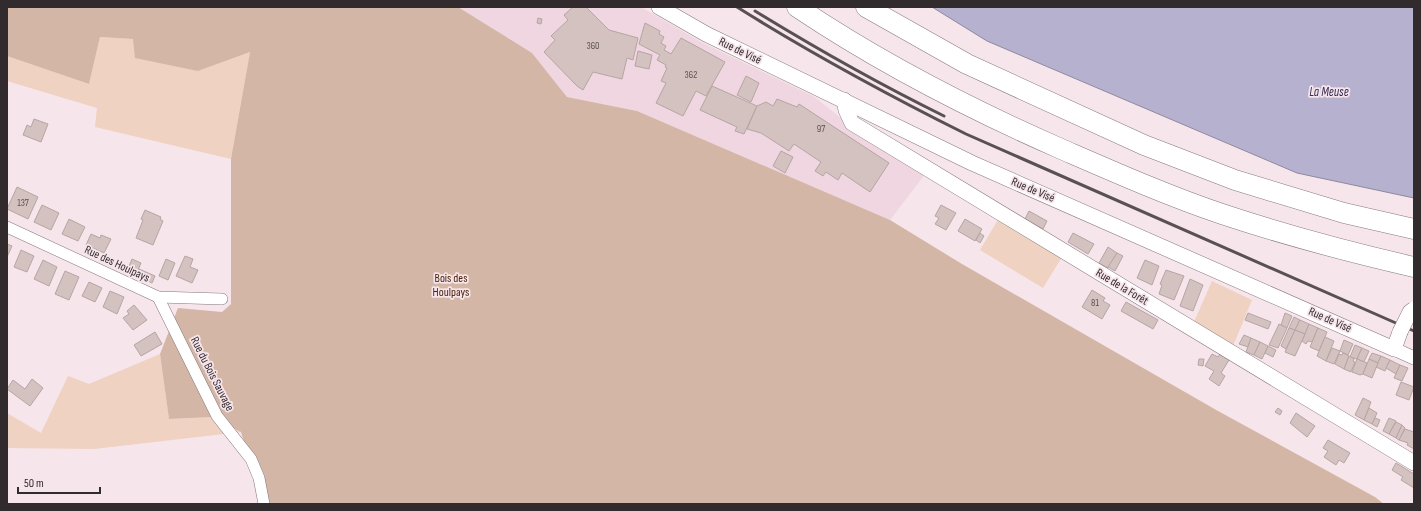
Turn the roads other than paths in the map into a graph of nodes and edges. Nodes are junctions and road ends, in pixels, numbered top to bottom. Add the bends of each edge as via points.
1 (658, 7) edge
2 (797, 7) edge
3 (866, 7) edge
4 (844, 100) junction
5 (7, 227) edge
6 (1414, 229) edge
7 (1414, 267) edge
8 (158, 297) junction
9 (222, 299) dead end
10 (1414, 309) edge
11 (1394, 349) junction
12 (1414, 358) edge
13 (1414, 463) edge
14 (264, 504) edge

1 - 4 main road, Rue de Visé via 720,41
2 - 7 highway via 946,95 1015,129 1133,180 1228,216 1335,249
3 - 6 highway via 966,64 1151,148 1235,180 1344,213
4 - 11 main road, Rue de Visé via 972,163
4 - 13 main road, Rue de la Forêt via 852,123
5 - 8 street, Rue des Houlpays
8 - 9 street, Rue des Houlpays
8 - 14 street, Rue du Bois Sauvage via 217,416 251,459 259,478
10 - 11 main road, bridge via 1410,312
11 - 12 street, Rue de Visé

